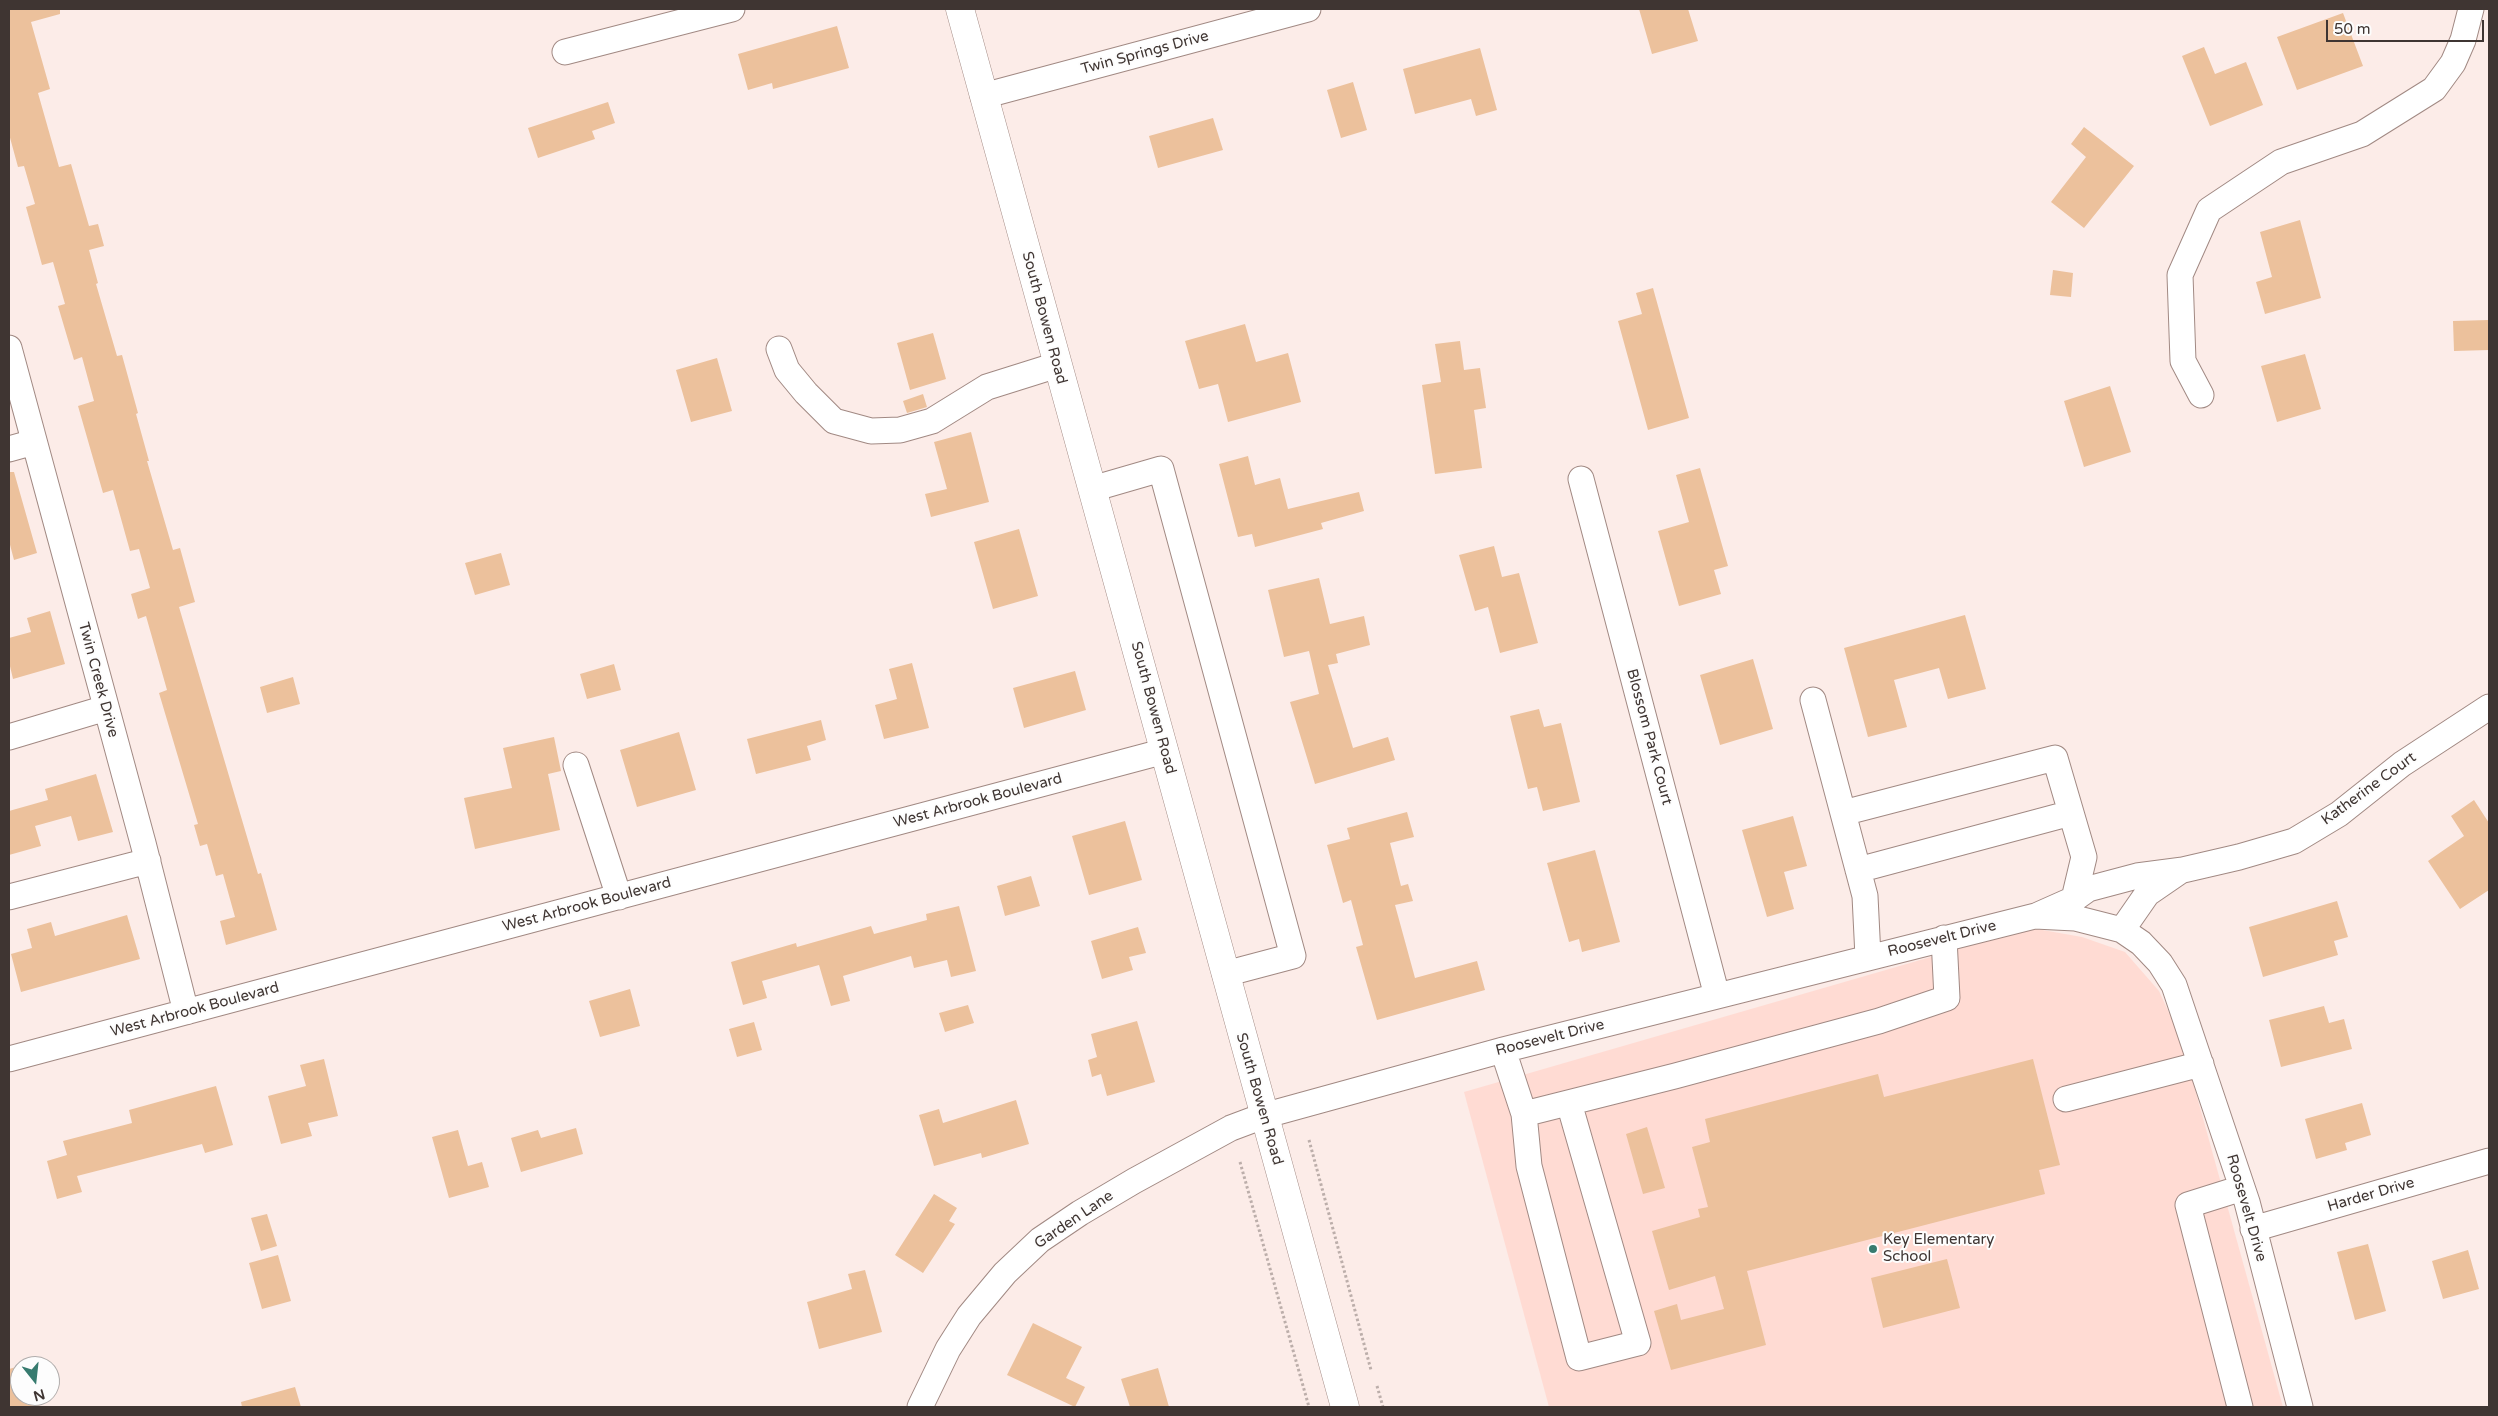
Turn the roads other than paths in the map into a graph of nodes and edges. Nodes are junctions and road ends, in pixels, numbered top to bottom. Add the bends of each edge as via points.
1 (732, 9) edge
2 (960, 9) edge
3 (1308, 9) edge
4 (2470, 9) edge
5 (565, 52) dead end
6 (983, 96) junction
7 (9, 348) edge
8 (779, 349) dead end
9 (1057, 365) junction
10 (2201, 395) dead end
11 (34, 442) junction
12 (9, 449) edge
13 (1581, 479) dead end
14 (1092, 489) junction
15 (1813, 700) dead end
16 (2489, 707) edge
17 (106, 708) junction
18 (9, 737) edge
19 (1165, 751) junction
20 (576, 765) dead end
21 (1843, 813) junction
22 (2071, 813) junction
23 (148, 861) junction
24 (1858, 870) junction
25 (2183, 870) junction
26 (9, 896) edge
27 (619, 897) junction
28 (2074, 899) junction
29 (2035, 916) junction
30 (2122, 930) junction
31 (1944, 938) junction
32 (1868, 957) junction
33 (1225, 974) junction
34 (1717, 996) junction
35 (186, 1012) junction
36 (1503, 1050) junction
37 (9, 1059) edge
38 (2200, 1064) junction
39 (2066, 1099) dead end
40 (1569, 1103) junction
41 (1524, 1114) junction
42 (1263, 1116) junction
43 (2489, 1161) edge
44 (2242, 1188) junction
45 (2253, 1228) junction
46 (920, 1407) edge
47 (1345, 1407) edge
48 (2240, 1407) edge
49 (2300, 1407) edge

1 - 5 street
2 - 6 main road, South Bowen Road
3 - 6 street, Twin Springs Drive
4 - 10 street via 2453,63 2434,88 2362,134 2281,162 2210,210 2180,275 2183,361
6 - 9 main road, South Bowen Road
7 - 11 street, Twin Creek Drive
8 - 9 street via 787,370 834,421 871,431 900,430 932,421 987,387
9 - 14 main road, South Bowen Road
11 - 12 street
11 - 17 street, Twin Creek Drive
13 - 34 street, Blossom Park Court
14 - 19 main road, South Bowen Road
14 - 33 street via 1161,469 1167,488 1292,956
15 - 21 street
16 - 25 street, Katherine Court via 2402,764 2339,814 2294,841
17 - 18 street
17 - 23 street, Twin Creek Drive
19 - 27 street, West Arbrook Boulevard
19 - 33 main road, South Bowen Road
20 - 27 street
21 - 22 street via 2055,758
21 - 24 street
22 - 24 street
22 - 28 street via 2084,857
23 - 26 street
23 - 35 street, Twin Creek Drive
24 - 32 street via 1865,896
25 - 28 street, Katherine Court via 2137,876 2088,889
25 - 30 street, Katherine Court via 2147,894
27 - 35 street, West Arbrook Boulevard
28 - 29 street, Katherine Court
29 - 30 street, Roosevelt Drive via 2075,918
29 - 31 street, Roosevelt Drive
30 - 38 street, Roosevelt Drive via 2141,943 2160,963 2174,985
31 - 32 street, Roosevelt Drive
31 - 40 street via 1947,998 1879,1022
32 - 34 street, Roosevelt Drive
33 - 42 main road, South Bowen Road
34 - 36 street, Roosevelt Drive
35 - 37 street, West Arbrook Boulevard
36 - 41 street
36 - 42 street, Roosevelt Drive
38 - 39 street
38 - 44 street, Roosevelt Drive
40 - 41 street
40 - 41 street via 1638,1343 1579,1358 1529,1166
42 - 46 street, Garden Lane via 1231,1128 1180,1155 1040,1240 1005,1273 969,1316
42 - 47 main road, South Bowen Road
43 - 45 street, Harder Drive
44 - 45 street, Roosevelt Drive
44 - 48 street via 2188,1205
45 - 49 street, Roosevelt Drive

